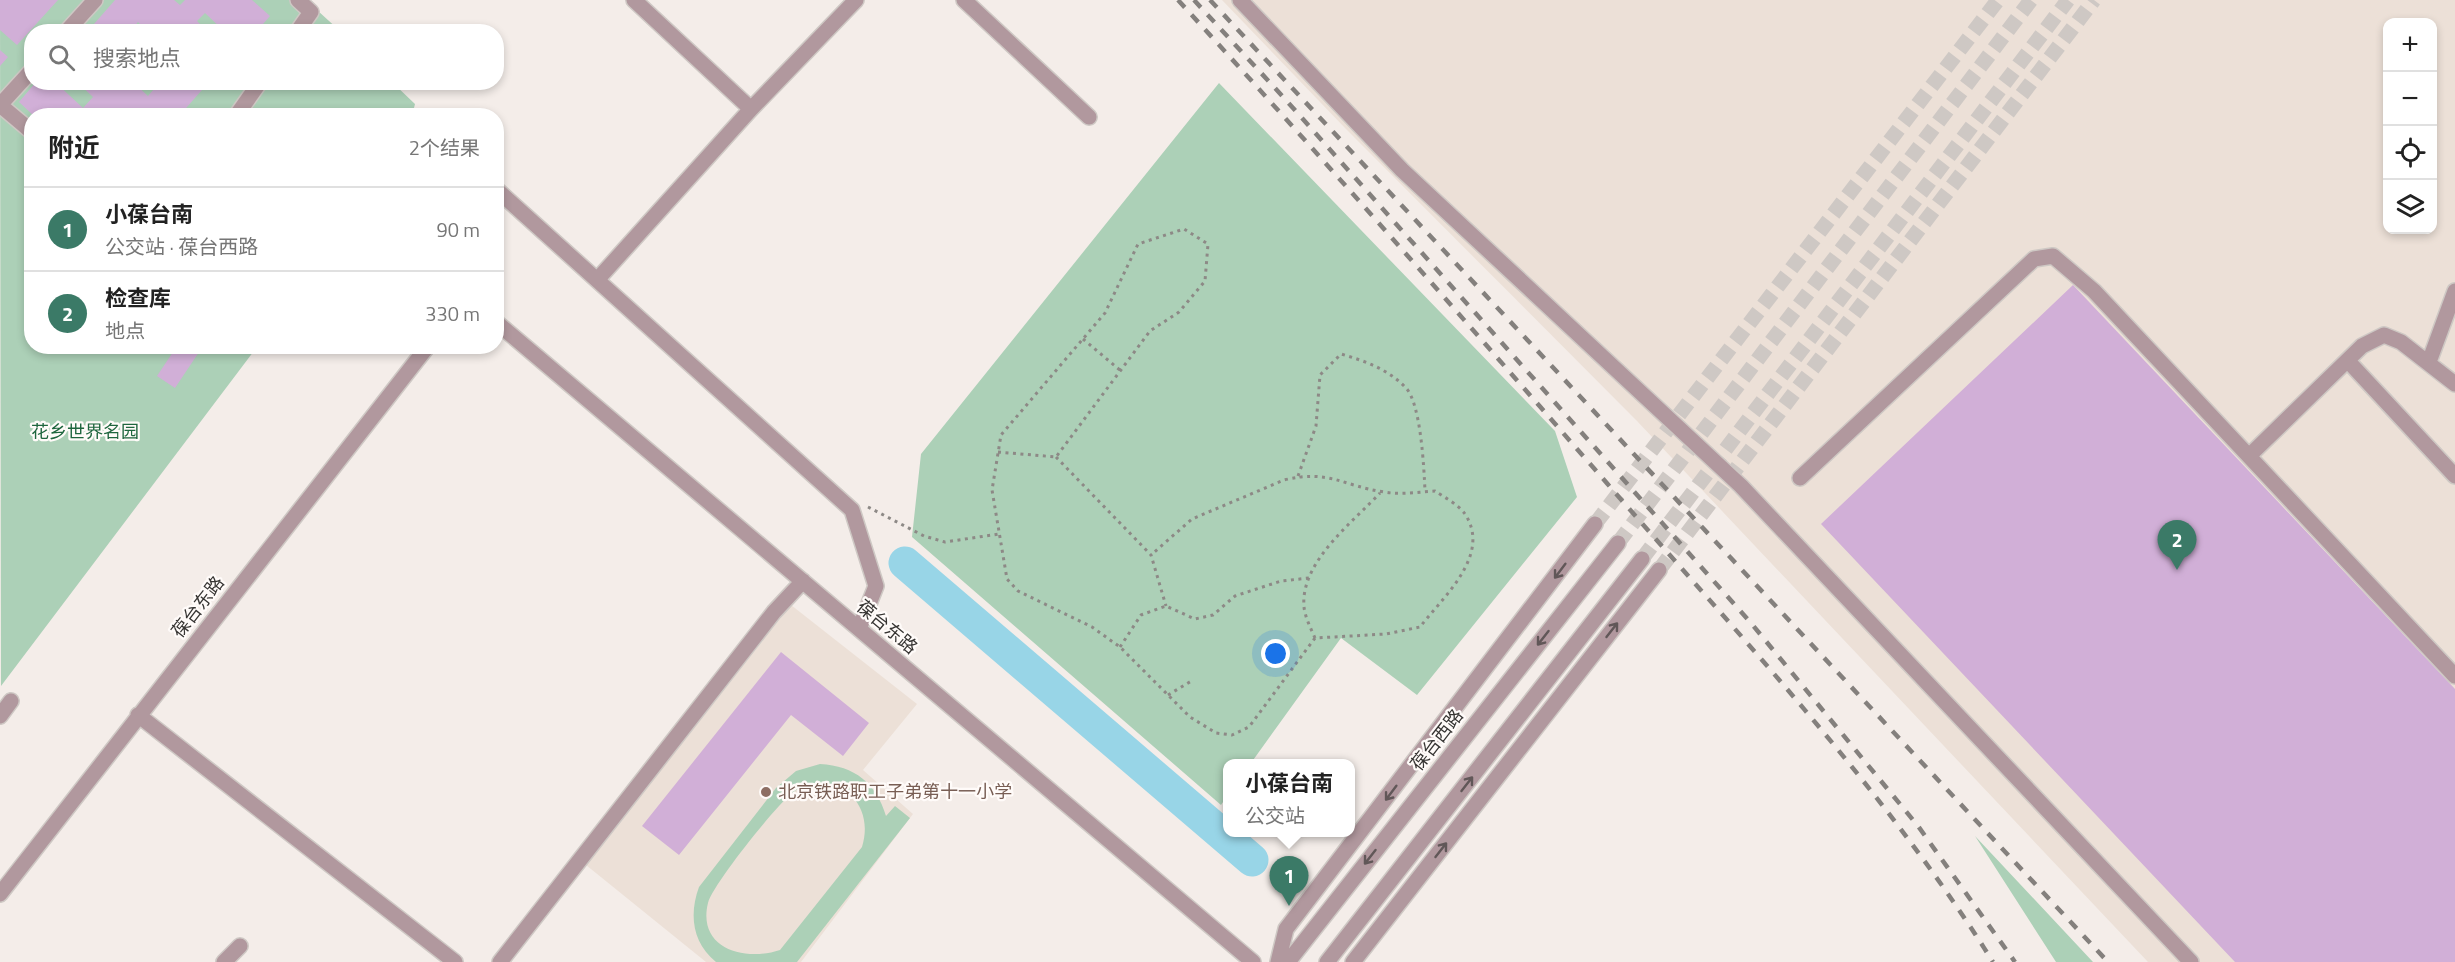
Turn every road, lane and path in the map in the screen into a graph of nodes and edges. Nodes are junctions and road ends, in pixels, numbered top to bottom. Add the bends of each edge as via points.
1 (95, 0) edge
2 (298, 0) edge
3 (634, 0) edge
4 (856, 0) edge
5 (963, 0) edge
6 (1240, 0) edge
7 (73, 24) edge
8 (303, 24) edge
9 (24, 79) edge
10 (254, 90) edge
11 (0, 105) edge
12 (242, 108) edge
13 (751, 109) junction
14 (1089, 117) dead end
15 (24, 125) edge
16 (504, 196) edge
17 (597, 280) junction
18 (2455, 291) edge
19 (504, 329) edge
20 (1083, 339) junction
21 (422, 354) edge
22 (2348, 362) junction
23 (2429, 362) junction
24 (1120, 371) junction
25 (2455, 384) edge
26 (998, 452) junction
27 (2250, 455) junction
28 (1056, 457) junction
29 (2455, 476) edge
30 (1298, 477) junction
31 (1800, 478) dead end
32 (1425, 491) junction
33 (1381, 492) junction
34 (865, 505) dead end
35 (1595, 524) tunnel mouth
36 (999, 534) junction
37 (1618, 543) tunnel mouth
38 (1151, 555) junction
39 (1642, 559) tunnel mouth
40 (1659, 570) tunnel mouth
41 (1309, 578) junction
42 (803, 581) junction
43 (1166, 606) junction
44 (859, 629) junction
45 (1315, 638) junction
46 (1120, 647) junction
47 (2455, 676) edge
48 (1193, 681) dead end
49 (1168, 694) junction
50 (11, 701) dead end
51 (138, 715) junction
52 (0, 716) edge
53 (0, 894) edge
54 (240, 946) dead end
55 (224, 962) edge
56 (455, 962) edge
57 (500, 962) edge
58 (1253, 962) edge
59 (1278, 962) edge
60 (1287, 962) edge
61 (1327, 962) edge
62 (1353, 962) edge
63 (2192, 962) edge

1 - 7 street
2 - 8 street via 311,12
3 - 13 street
4 - 13 street
5 - 14 street
6 - 63 street via 1402,170 1741,486
9 - 11 street
10 - 12 street
11 - 15 street
13 - 17 street
16 - 17 street
17 - 44 street via 852,510 876,586
18 - 23 street
19 - 42 street, 葆台东路
20 - 24 path
20 - 24 path via 1106,313 1138,244 1184,229 1208,244 1205,281 1179,312 1150,331
20 - 26 path via 1001,435
21 - 51 street, 葆台东路
22 - 23 street via 2362,346 2384,335
22 - 27 street
22 - 29 street
23 - 25 street
24 - 28 path
26 - 28 path
26 - 36 path via 992,490
27 - 31 street via 2094,291 2052,256 2034,259 2026,266
27 - 47 street
28 - 38 path
30 - 32 path via 1316,426 1320,375 1341,354 1373,364 1407,389 1423,440
30 - 33 path via 1329,476
30 - 38 path via 1192,519
32 - 33 path
32 - 45 path via 1435,491 1464,513 1474,535 1468,565 1420,627 1386,634
33 - 41 path via 1317,559
34 - 36 path via 924,536 945,542
35 -> 59 street via 1286,929
36 - 46 path via 1007,579 1018,591 1092,627
37 -> 60 street, 葆台西路
38 - 43 path
61 -> 39 street
62 -> 40 street
41 - 43 path via 1281,581 1235,596 1214,615 1195,619
41 - 45 path via 1304,607
42 - 44 street, 葆台东路
42 - 57 street via 774,612
43 - 46 path via 1141,615
44 - 58 street, 葆台东路
45 - 49 path via 1249,727 1232,735 1216,733
46 - 49 path
48 - 49 path
50 - 52 street
51 - 53 street, 葆台东路
51 - 56 street
54 - 55 street

